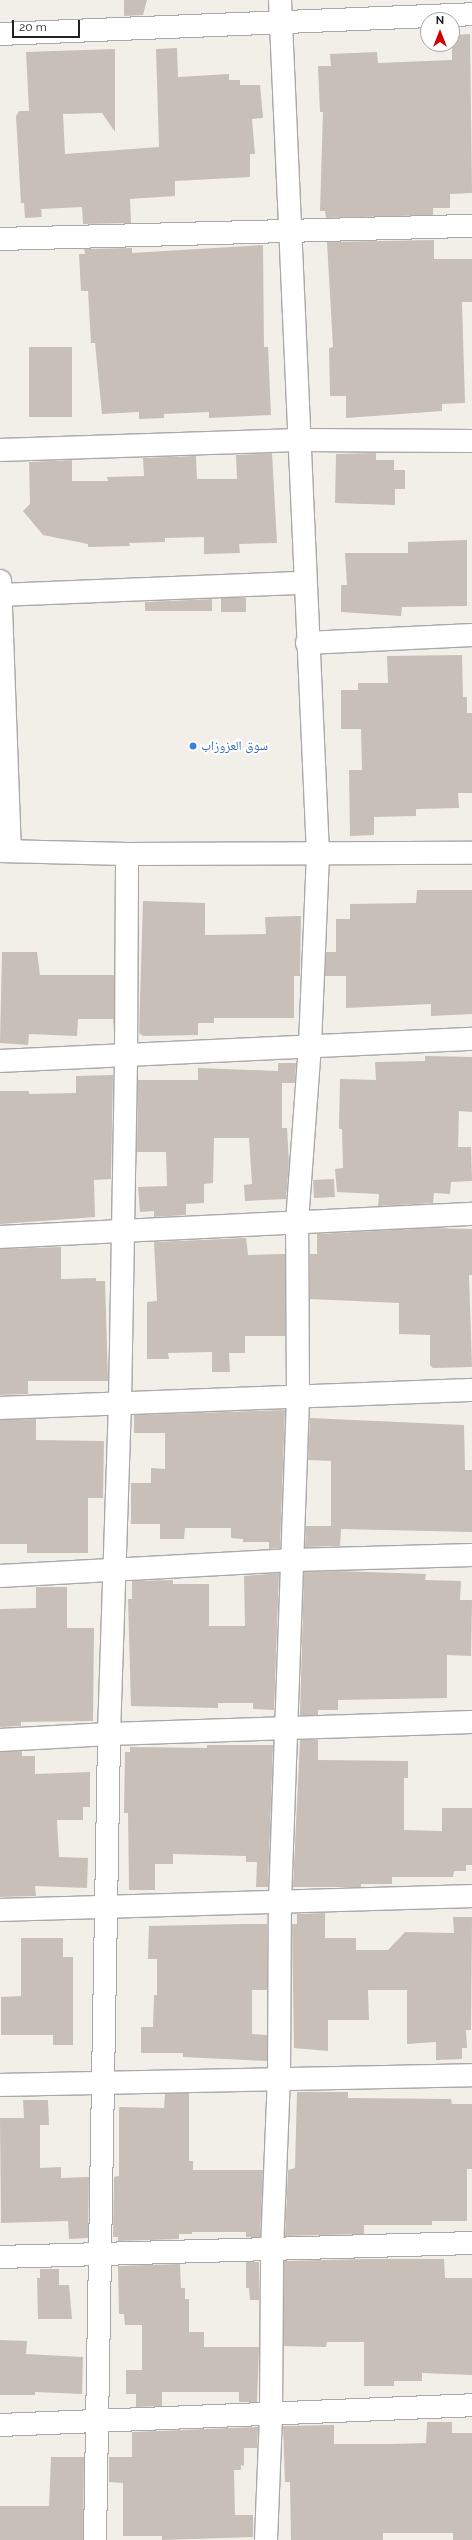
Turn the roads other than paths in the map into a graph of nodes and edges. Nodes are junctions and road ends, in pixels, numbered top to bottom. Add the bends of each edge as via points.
1 (280, 0) edge
2 (472, 14) edge
3 (281, 22) junction
4 (0, 34) edge
5 (472, 226) edge
6 (289, 231) junction
7 (0, 239) edge
8 (299, 440) junction
9 (472, 440) edge
10 (0, 450) edge
11 (0, 581) edge
12 (305, 583) junction
13 (0, 595) edge
14 (472, 635) edge
15 (307, 643) junction
16 (5, 851) edge
17 (472, 853) edge
18 (127, 854) junction
19 (318, 854) junction
20 (472, 1039) edge
21 (310, 1045) junction
22 (126, 1057) junction
23 (0, 1061) edge
24 (472, 1214) edge
25 (297, 1222) junction
26 (122, 1231) junction
27 (0, 1237) edge
28 (472, 1390) edge
29 (298, 1399) junction
30 (120, 1404) junction
31 (0, 1408) edge
32 (472, 1555) edge
33 (294, 1560) junction
34 (115, 1569) junction
35 (0, 1576) edge
36 (472, 1722) edge
37 (287, 1730) junction
38 (109, 1734) junction
39 (0, 1740) edge
40 (472, 1896) edge
41 (280, 1901) junction
42 (106, 1909) junction
43 (0, 1910) edge
44 (472, 2075) edge
45 (279, 2077) junction
46 (103, 2082) junction
47 (0, 2085) edge
48 (472, 2243) edge
49 (272, 2250) junction
50 (101, 2254) junction
51 (0, 2257) edge
52 (472, 2405) edge
53 (271, 2413) junction
54 (97, 2423) junction
55 (0, 2425) edge
56 (95, 2540) edge
57 (266, 2540) edge

1 - 3 street
2 - 3 street
3 - 4 street
3 - 6 street
5 - 6 street
6 - 7 street
6 - 8 street
8 - 9 street
8 - 10 street
8 - 12 street
11 - 13 street
12 - 13 street
12 - 15 street
13 - 16 street
14 - 15 street
15 - 19 street
16 - 18 street
17 - 19 street
18 - 19 street
18 - 22 street
19 - 21 street
20 - 21 street
21 - 22 street
21 - 25 street
22 - 23 street
22 - 26 street
24 - 25 street
25 - 26 street
25 - 29 street
26 - 27 street
26 - 30 street
28 - 29 street
29 - 30 street
29 - 33 street
30 - 31 street
30 - 34 street
32 - 33 street
33 - 34 street
33 - 37 street
34 - 35 street
34 - 38 street
36 - 37 street
37 - 38 street
37 - 41 street
38 - 39 street
38 - 42 street
40 - 41 street
41 - 42 street
41 - 45 street
42 - 43 street
42 - 46 street
44 - 45 street
45 - 46 street
45 - 49 street
46 - 47 street
46 - 50 street
48 - 49 street
49 - 50 street
49 - 53 street
50 - 51 street
50 - 54 street
52 - 53 street
53 - 54 street
53 - 57 street
54 - 55 street
54 - 56 street

